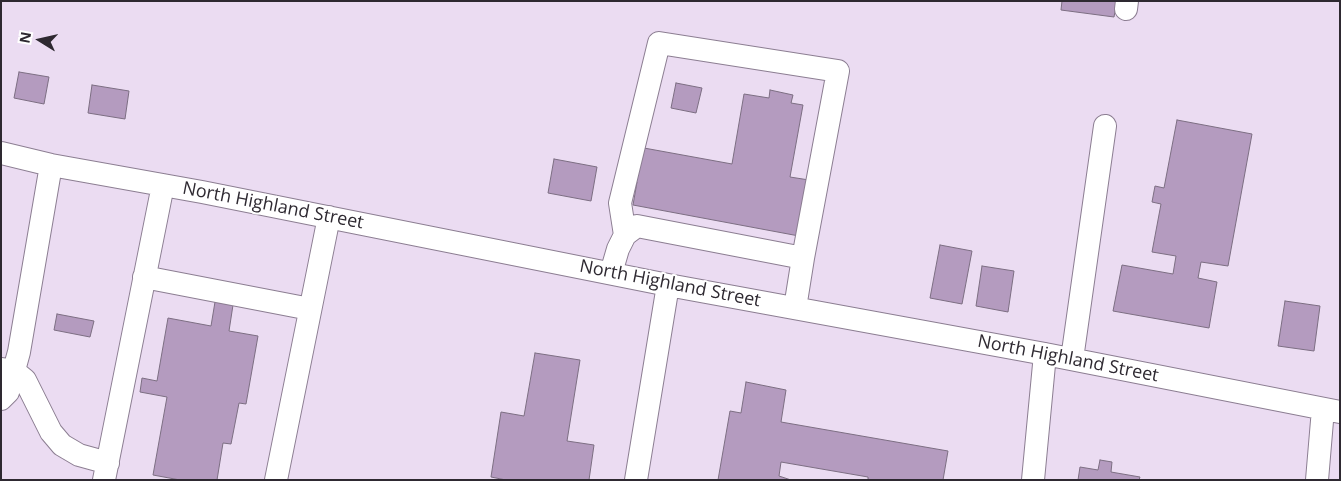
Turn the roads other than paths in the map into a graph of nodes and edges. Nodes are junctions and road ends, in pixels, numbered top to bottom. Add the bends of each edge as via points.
1 (1105, 126) dead end
2 (1, 153) edge
3 (51, 165) junction
4 (163, 185) junction
5 (329, 217) junction
6 (625, 235) junction
7 (803, 258) junction
8 (611, 272) junction
9 (144, 277) junction
10 (668, 285) junction
11 (796, 308) junction
12 (310, 309) junction
13 (1045, 354) junction
14 (1072, 359) junction
15 (8, 370) edge
16 (1, 399) edge
17 (1331, 410) edge
18 (106, 471) edge
19 (276, 480) edge
20 (636, 480) edge
21 (1033, 480) edge
22 (1317, 480) edge

1 - 14 street
2 - 3 street, North Highland Street
3 - 4 street, North Highland Street
3 - 15 street via 20,352
4 - 5 street, North Highland Street
4 - 9 street
5 - 8 street, North Highland Street
5 - 12 street
6 - 7 street via 637,226
6 - 7 street via 620,203 659,43 838,71
6 - 8 street
7 - 11 street
8 - 10 street, North Highland Street
9 - 12 street
9 - 18 street
10 - 11 street, North Highland Street
10 - 20 street
11 - 13 street, North Highland Street
12 - 19 street
13 - 14 street, North Highland Street
13 - 21 street
14 - 17 street, North Highland Street
15 - 16 street via 8,392
15 - 18 street via 25,380 51,432 62,445
17 - 22 street

